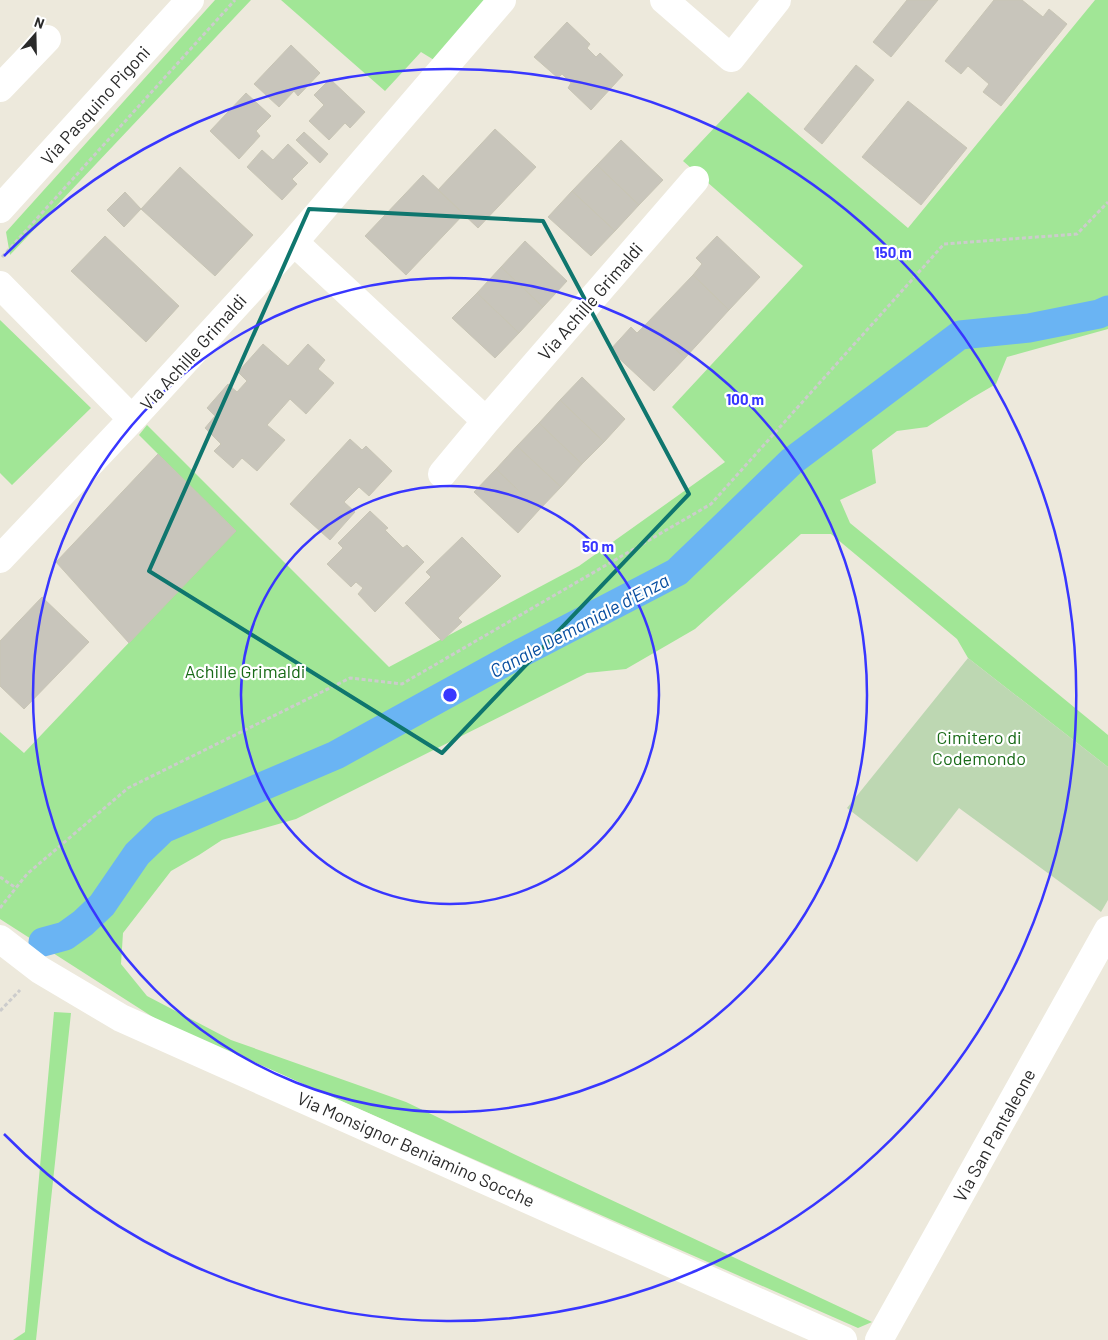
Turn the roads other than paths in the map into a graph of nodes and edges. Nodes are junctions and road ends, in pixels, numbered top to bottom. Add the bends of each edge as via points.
1 (190, 0) edge
2 (502, 0) edge
3 (664, 0) edge
4 (777, 0) edge
5 (47, 39) dead end
6 (0, 88) edge
7 (695, 180) dead end
8 (0, 209) edge
9 (294, 242) junction
10 (0, 285) edge
11 (132, 419) junction
12 (486, 421) junction
13 (442, 474) dead end
14 (0, 559) edge
15 (1108, 930) edge
16 (0, 939) edge
17 (843, 1340) edge
18 (879, 1340) edge

1 - 8 street, Via Pasquino Pigoni
2 - 9 street, Via Achille Grimaldi
3 - 4 street via 731,58
5 - 6 street
7 - 12 street, Via Achille Grimaldi
9 - 11 street, Via Achille Grimaldi
9 - 12 street
10 - 11 street, Via Achille Grimaldi
11 - 14 street, Via Achille Grimaldi
12 - 13 street, Via Achille Grimaldi
15 - 18 street, Via San Pantaleone
16 - 17 street, Via Monsignor Beniamino Socche via 40,970 122,1018

